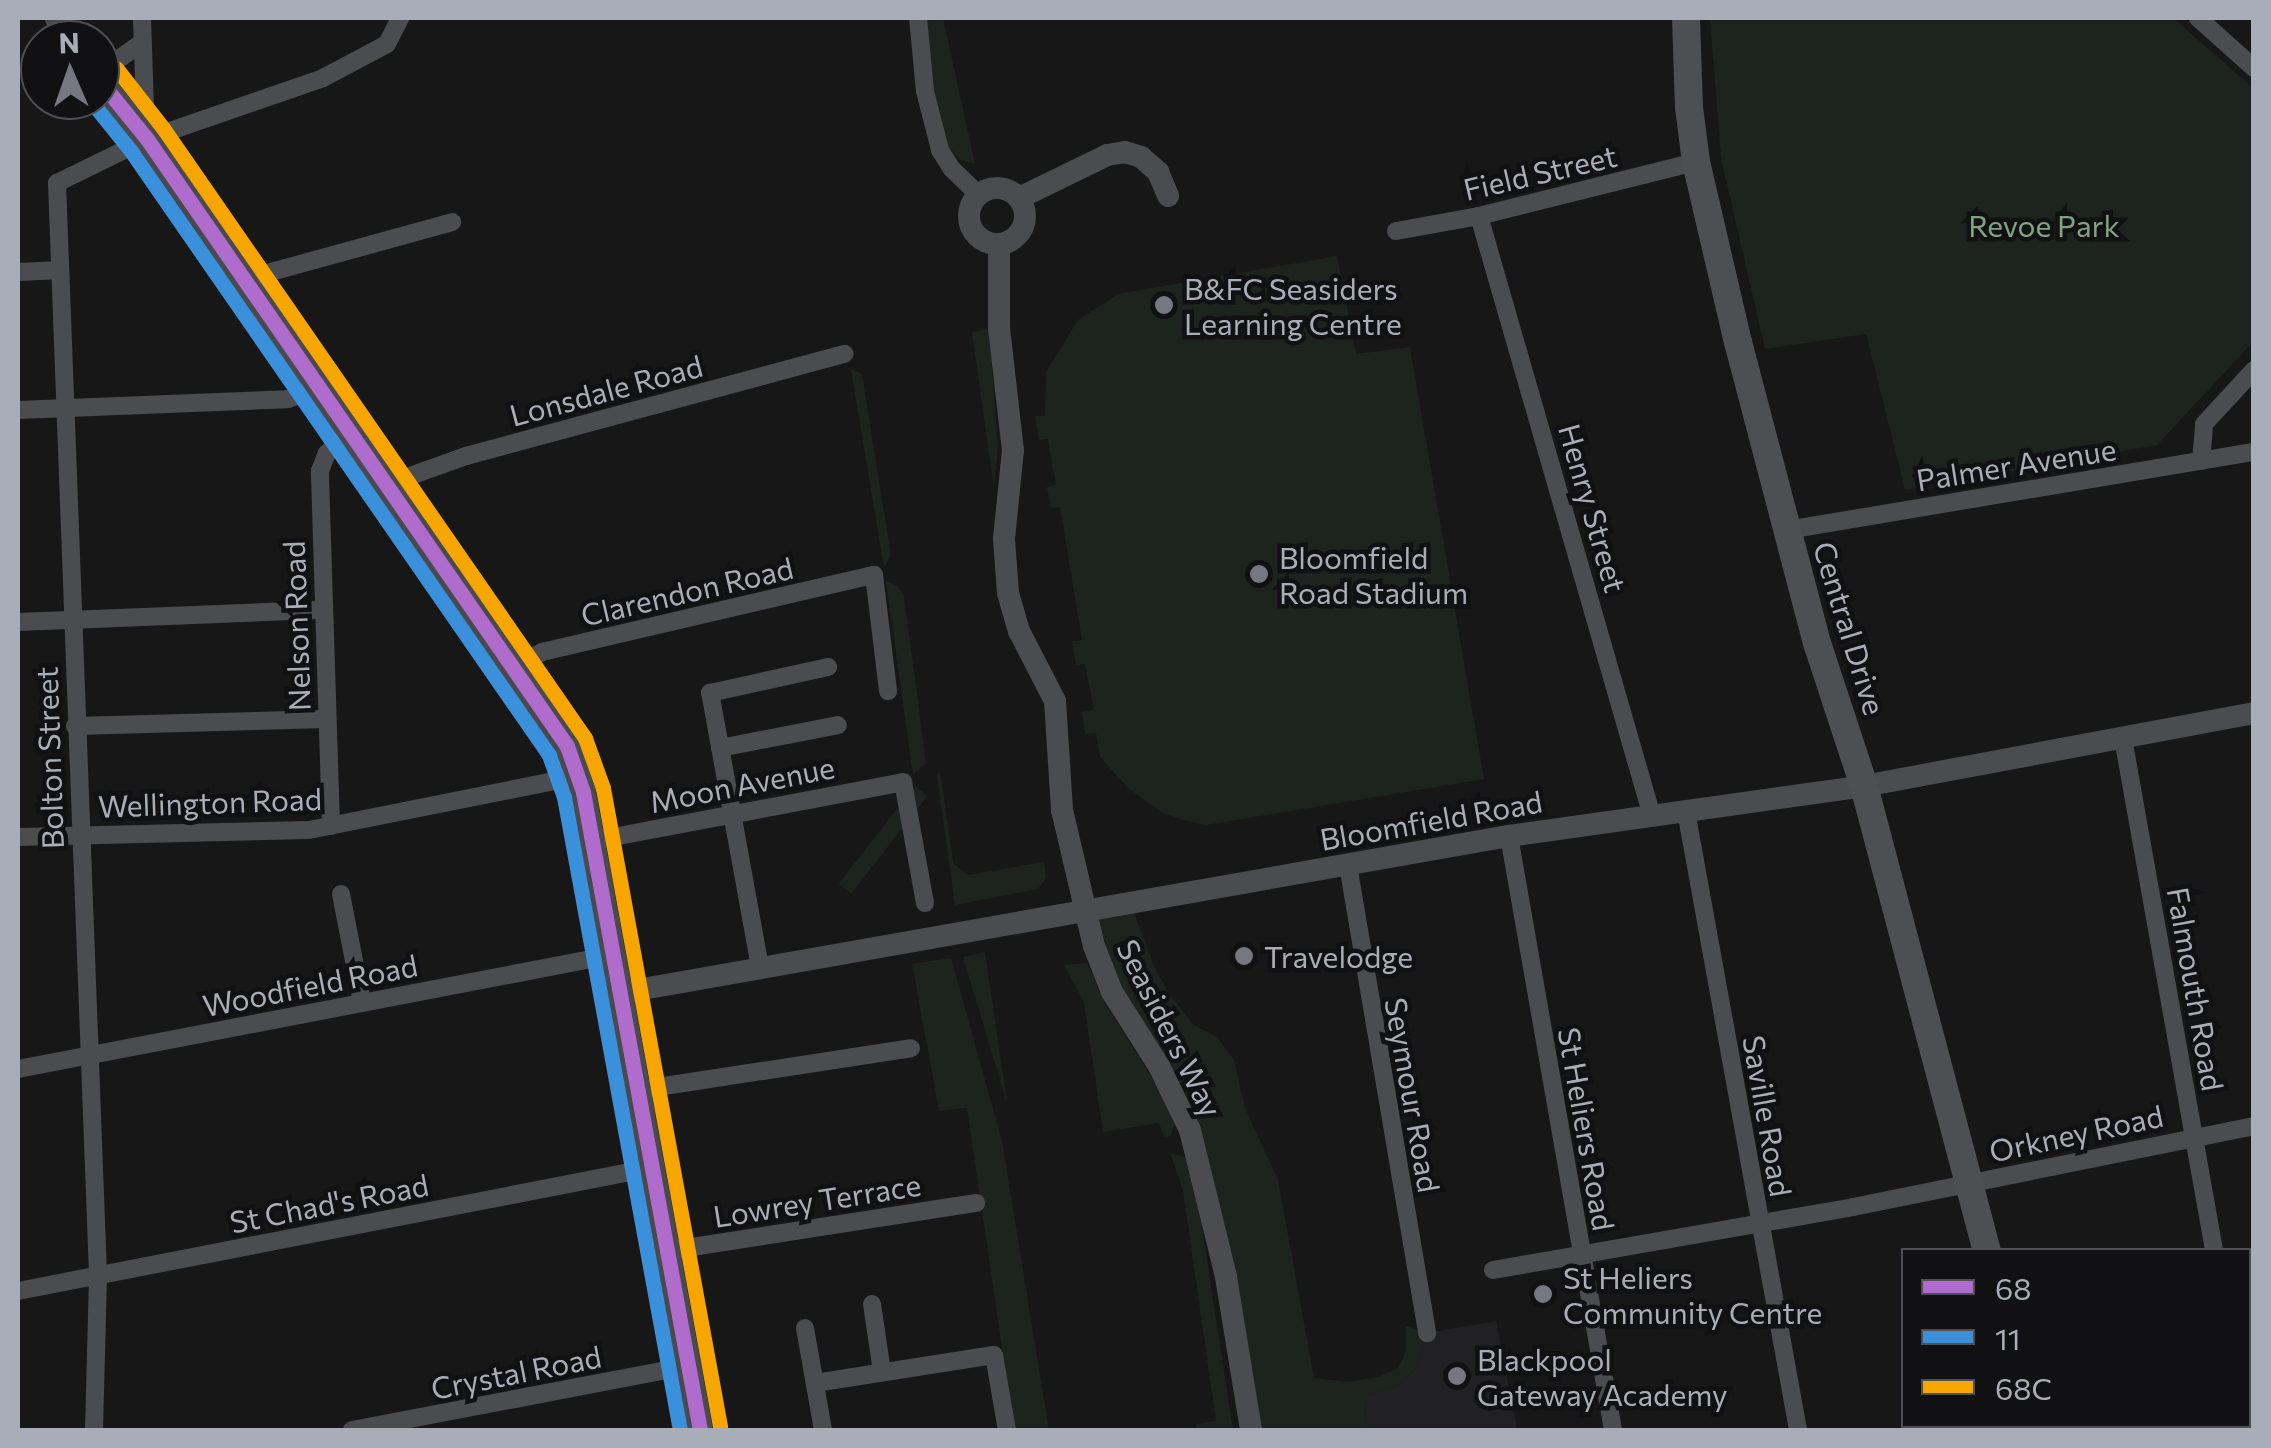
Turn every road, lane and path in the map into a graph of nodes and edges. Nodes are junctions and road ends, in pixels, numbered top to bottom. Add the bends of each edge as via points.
1 (142, 18) edge
2 (400, 18) edge
3 (918, 18) edge
4 (1686, 18) edge
5 (2198, 18) edge
6 (143, 42) junction
7 (120, 58) edge
8 (2254, 68) edge
9 (120, 106) edge
10 (146, 139) junction
11 (1696, 162) junction
12 (979, 195) junction
13 (1168, 196) dead end
14 (1019, 198) junction
15 (1478, 216) junction
16 (452, 222) dead end
17 (1396, 232) dead end
18 (999, 244) junction
19 (60, 270) junction
20 (18, 272) edge
21 (242, 280) junction
22 (844, 354) dead end
23 (2254, 370) edge
24 (316, 389) junction
25 (65, 409) junction
26 (18, 410) edge
27 (348, 436) junction
28 (2254, 452) edge
29 (2202, 461) junction
30 (386, 485) junction
31 (1787, 530) junction
32 (323, 610) junction
33 (72, 620) junction
34 (18, 622) edge
35 (515, 666) junction
36 (828, 667) dead end
37 (888, 691) dead end
38 (2254, 713) edge
39 (327, 719) junction
40 (75, 726) junction
41 (838, 726) dead end
42 (2122, 738) junction
43 (720, 748) junction
44 (580, 776) junction
45 (1864, 786) junction
46 (1686, 811) junction
47 (732, 813) junction
48 (1652, 816) junction
49 (331, 826) junction
50 (79, 835) junction
51 (1508, 836) junction
52 (18, 837) edge
53 (592, 841) junction
54 (1348, 865) junction
55 (341, 894) dead end
56 (924, 903) dead end
57 (1084, 912) junction
58 (612, 956) junction
59 (760, 967) junction
60 (620, 993) junction
61 (362, 1002) junction
62 (911, 1048) dead end
63 (90, 1056) junction
64 (18, 1069) edge
65 (638, 1090) junction
66 (2254, 1126) edge
67 (2194, 1136) junction
68 (651, 1168) junction
69 (1969, 1184) junction
70 (976, 1202) dead end
71 (1759, 1224) junction
72 (1986, 1248) edge
73 (2214, 1248) edge
74 (666, 1251) junction
75 (1581, 1255) junction
76 (1493, 1270) dead end
77 (98, 1275) junction
78 (18, 1292) edge
79 (872, 1304) dead end
80 (806, 1328) dead end
81 (1427, 1333) dead end
82 (689, 1366) junction
83 (882, 1372) junction
84 (815, 1383) junction
85 (94, 1430) edge
86 (352, 1430) edge
87 (700, 1430) edge
88 (823, 1430) edge
89 (1006, 1430) edge
90 (1251, 1430) edge
91 (1613, 1430) edge
92 (1798, 1430) edge

1 - 6 street
2 - 10 street via 387,44 323,78
3 - 12 street via 940,150
4 - 11 main road, Central Drive
5 - 8 street
6 - 7 street
6 - 10 street
9 - 10 main road
10 - 19 street, Bolton Street via 57,183
10 - 21 main road
11 - 15 street, Field Street
11 - 31 main road, Central Drive
12 - 14 street via 998,188
12 - 18 street via 970,223 981,238
13 - 14 street via 1158,172 1125,152
14 - 18 street via 1025,214 1021,231
15 - 17 street, Field Street
15 - 48 street, Henry Street
16 - 21 street
18 - 57 street, Seasiders Way via 1013,450 1004,517 1006,577 1019,631 1055,700 1062,810
19 - 20 street
19 - 25 street, Bolton Street
21 - 24 main road
22 - 30 street, Lonsdale Road via 466,456
23 - 29 street via 2204,424
24 - 25 street via 288,399
24 - 27 main road
25 - 26 street
25 - 33 street, Bolton Street
27 - 30 main road
27 - 32 street, Nelson Road via 327,453 320,471
28 - 29 street, Palmer Avenue
29 - 31 street, Palmer Avenue
30 - 35 main road
31 - 45 main road, Central Drive
32 - 33 street
32 - 39 street, Nelson Road
33 - 34 street
33 - 40 street, Bolton Street
35 - 37 street, Clarendon Road via 542,652 874,575
35 - 44 main road
36 - 43 street via 710,693
38 - 42 street, Bloomfield Road
39 - 40 street
39 - 49 street, Nelson Road
40 - 50 street, Bolton Street
41 - 43 street
42 - 45 street, Bloomfield Road
42 - 67 street, Falmouth Road
43 - 47 street
44 - 49 street, Wellington Road
44 - 53 main road
45 - 46 street, Bloomfield Road
45 - 69 main road, Central Drive
46 - 48 street, Bloomfield Road
46 - 71 street, Saville Road
47 - 53 street, Moon Avenue
47 - 56 street, Moon Avenue via 903,782
47 - 59 street
48 - 51 street, Bloomfield Road
49 - 50 street, Wellington Road
50 - 52 street, Wellington Road
50 - 63 street, Bolton Street
51 - 54 street, Bloomfield Road
51 - 75 street, St Heliers Road
53 - 58 main road
54 - 57 street, Bloomfield Road
54 - 81 street, Seymour Road
55 - 61 street
57 - 59 street, Bloomfield Road
57 - 90 street, Seasiders Way via 1112,992 1190,1130 1226,1277
58 - 60 main road
58 - 61 street, Woodfield Road
59 - 60 street, Bloomfield Road
60 - 65 main road
61 - 63 street, Woodfield Road
62 - 65 street
63 - 64 street, Woodfield Road
63 - 77 street, Bolton Street
65 - 68 main road
66 - 67 street, Orkney Road
67 - 69 street, Orkney Road
67 - 73 street, Falmouth Road
68 - 74 main road
68 - 77 street, St Chad's Road
69 - 71 street, Orkney Road
69 - 72 main road, Central Drive
70 - 74 street, Lowrey Terrace
71 - 75 street, Orkney Road
71 - 92 street, Saville Road
74 - 82 main road
75 - 76 street, Orkney Road
75 - 91 street, St Heliers Road
77 - 78 street, St Chad's Road
77 - 85 street, Bolton Street
79 - 83 street
80 - 84 street
82 - 86 street, Crystal Road
82 - 87 main road
83 - 84 street
83 - 89 street via 994,1355
84 - 88 street

